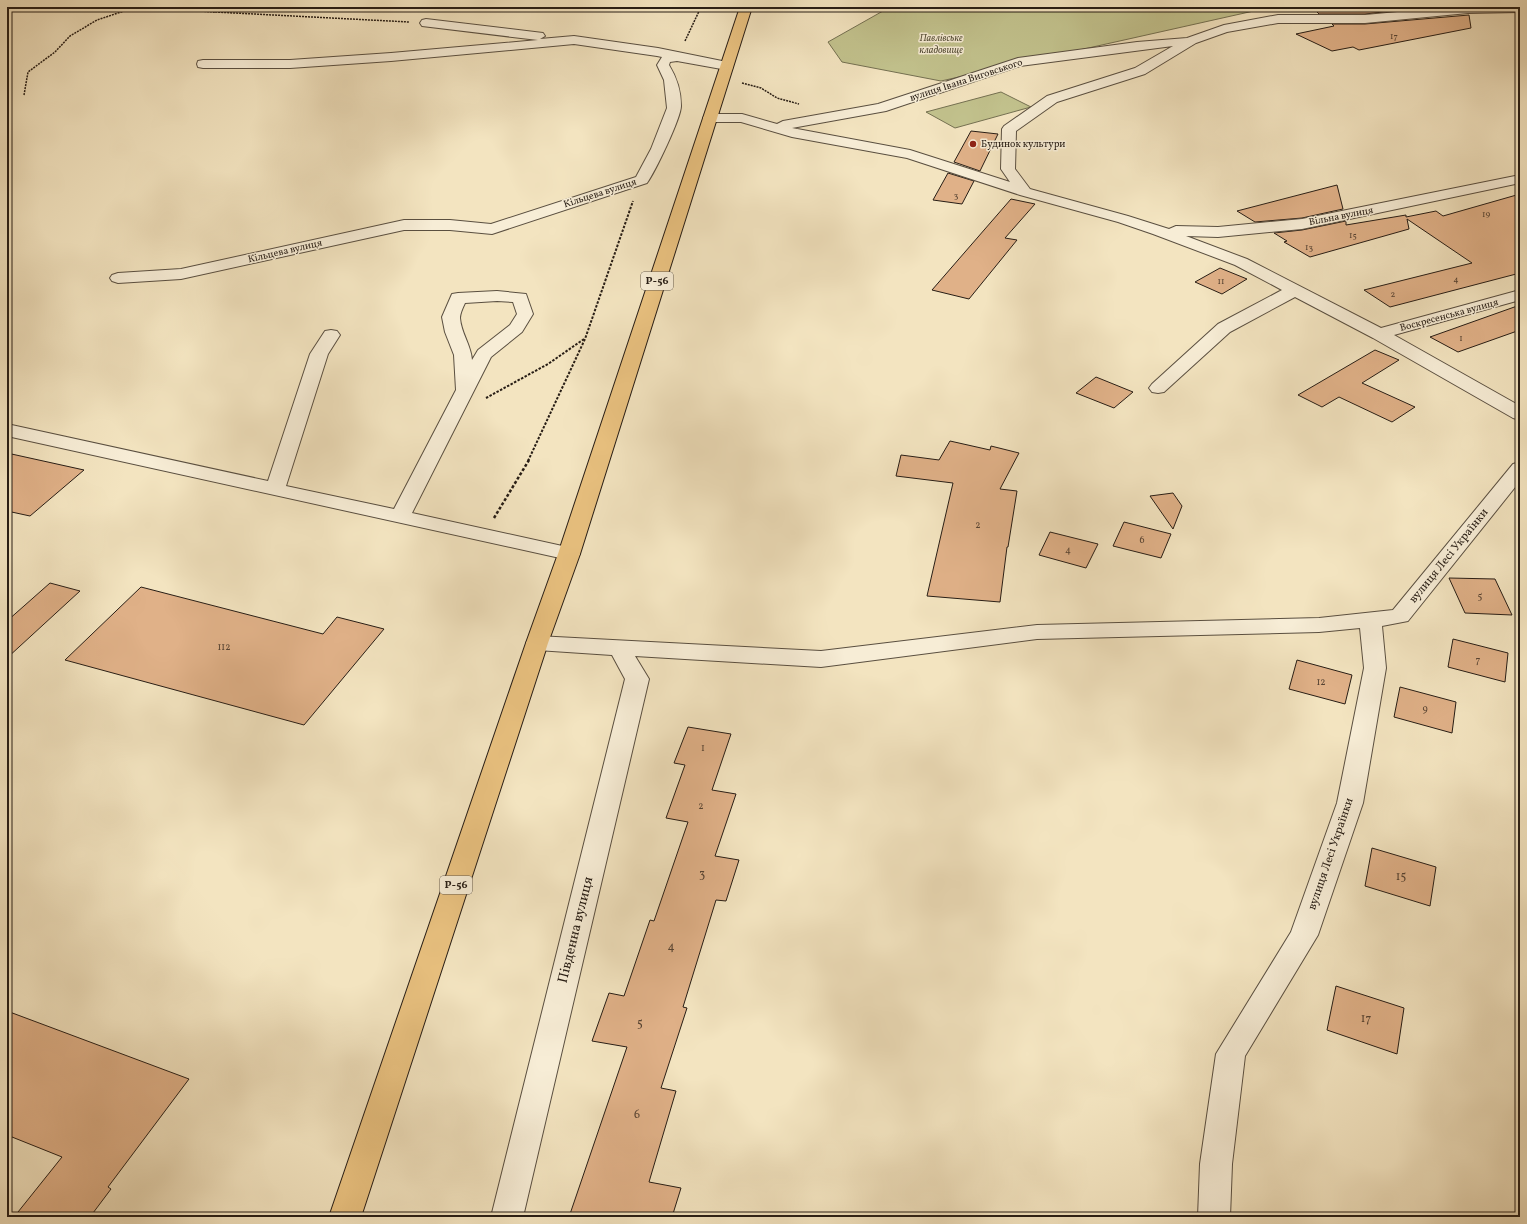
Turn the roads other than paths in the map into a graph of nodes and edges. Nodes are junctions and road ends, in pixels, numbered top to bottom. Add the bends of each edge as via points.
1 (746, 7) edge
2 (1466, 8) edge
3 (1520, 8) edge
4 (426, 23) road end
5 (574, 40) junction
6 (1192, 40) junction
7 (677, 57) junction
8 (203, 64) dead end
9 (726, 66) junction
10 (710, 118) junction
11 (766, 125) junction
12 (1520, 179) edge
13 (1025, 192) junction
14 (1159, 231) junction
15 (118, 278) dead end
16 (1295, 290) junction
17 (1520, 295) edge
18 (1379, 334) junction
19 (331, 335) dead end
20 (1158, 388) dead end
21 (465, 390) junction
22 (1520, 414) edge
23 (7, 430) edge
24 (1520, 468) edge
25 (275, 489) junction
26 (400, 517) junction
27 (569, 554) junction
28 (1370, 620) junction
29 (537, 643) junction
30 (619, 648) junction
31 (345, 1217) edge
32 (508, 1217) edge
33 (1214, 1217) edge

1 - 9 main road, Р-56
2 - 3 street, вулиця Івана Виговського
2 - 6 street, вулиця Івана Виговського via 1365,18 1278,19 1224,29
4 - 5 street
5 - 7 street
5 - 8 street via 290,64
6 - 11 street, вулиця Івана Виговського via 1018,62 881,108 795,124
6 - 13 street, вулиця Івана Виговського via 1140,71 1052,99 1009,129 1008,169
7 - 9 street
7 - 15 street, Кільцева вулиця via 665,60 663,65 670,80 674,108 658,149 642,180 492,229 450,225 404,225 180,274
9 - 10 main road, Р-56
10 - 11 street via 742,118
10 - 27 main road, Р-56
11 - 13 street via 792,133 910,154
12 - 14 street, Вільна вулиця via 1302,224 1218,232
13 - 14 street
14 - 16 street via 1241,262
16 - 18 street
16 - 20 street via 1224,328
17 - 18 street, Воскресенська вулиця
18 - 22 street
19 - 25 street via 319,354
21 - 21 street via 463,355 451,317 458,298 520,298 525,314 516,328 484,354
21 - 26 street
23 - 25 street
24 - 28 street, вулиця Лесі Українки via 1400,616
25 - 26 street
26 - 27 street
27 - 29 main road, Р-56
28 - 30 street via 1319,625 1037,632 820,659
28 - 33 street, вулиця Лесі Українки via 1375,668 1350,803 1304,935 1231,1054 1216,1164
29 - 30 street
29 - 31 main road, Р-56
30 - 32 street, Південна вулиця via 637,679

